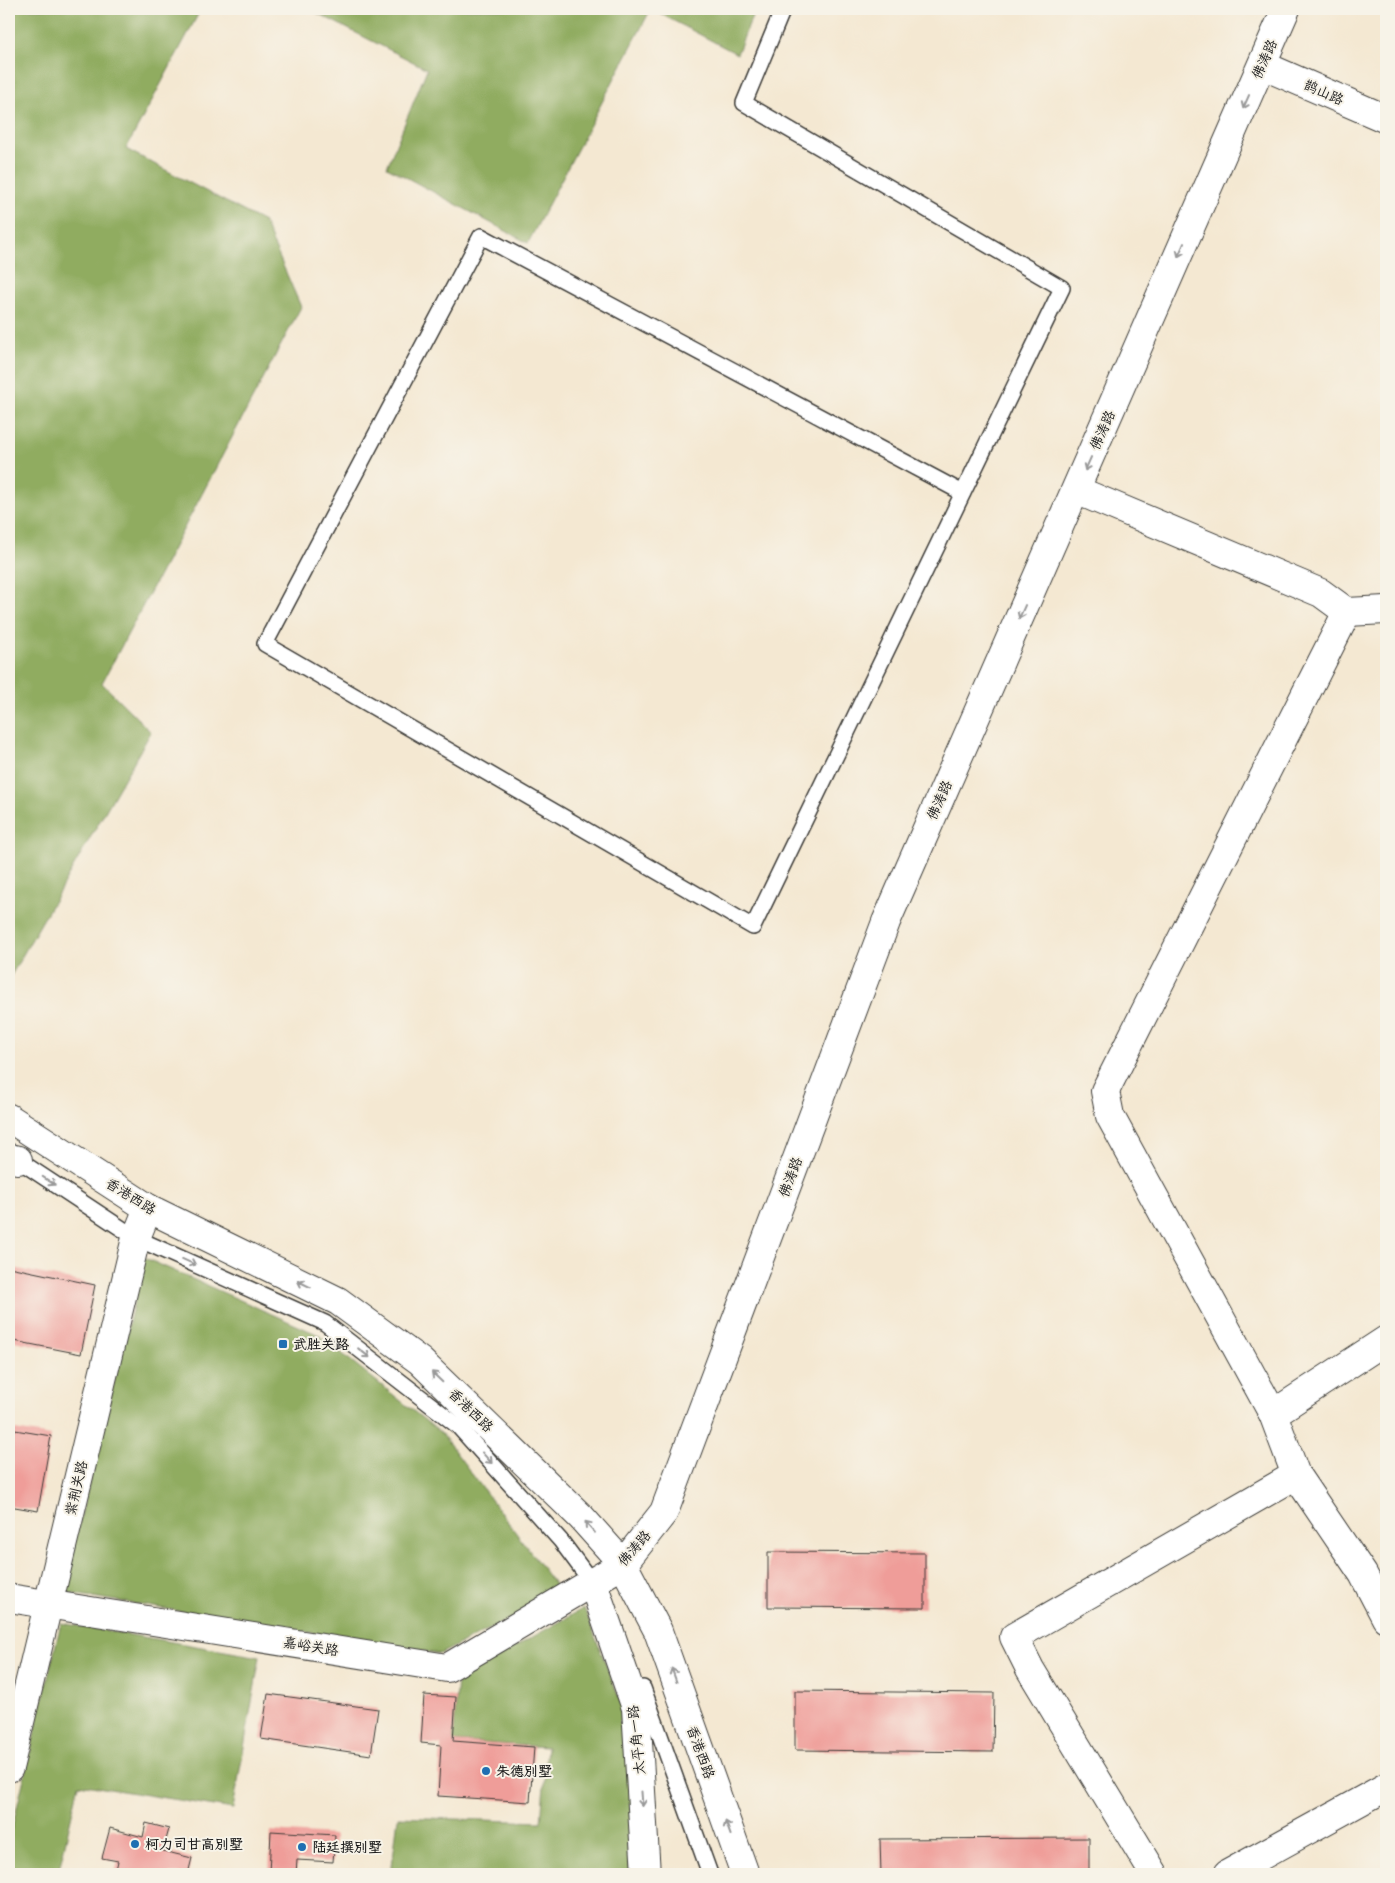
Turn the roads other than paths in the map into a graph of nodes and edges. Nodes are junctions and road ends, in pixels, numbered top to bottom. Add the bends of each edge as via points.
1 (783, 9) edge
2 (1286, 9) edge
3 (1262, 65) junction
4 (1386, 119) edge
5 (1076, 490) junction
6 (963, 493) junction
7 (1386, 610) edge
8 (1347, 612) junction
9 (9, 1118) edge
10 (12, 1157) edge
11 (148, 1208) junction
12 (136, 1238) junction
13 (1386, 1340) edge
14 (1273, 1414) junction
15 (1296, 1475) junction
16 (622, 1564) junction
17 (593, 1583) junction
18 (9, 1598) edge
19 (49, 1603) junction
20 (1386, 1618) edge
21 (9, 1768) edge
22 (1386, 1787) edge
23 (646, 1874) edge
24 (710, 1874) edge
25 (745, 1874) edge
26 (1154, 1874) edge
27 (1228, 1874) edge

1 - 6 lane via 744,102 1062,288
2 - 3 street, 佛涛路
3 - 4 street, 鹊山路
3 -> 5 street, 佛涛路
5 - 8 street via 1321,593
5 -> 16 street, 佛涛路 via 886,922 664,1512
6 - 6 lane via 753,927 265,644 481,236
7 - 8 street
8 - 14 street via 1105,1091 1110,1116
9 - 11 street, 香港西路
10 -> 12 lane, 香港西路
11 - 12 street, 紫荆关路
16 -> 11 street, 香港西路 via 581,1517 420,1361 338,1301
12 -> 17 lane, 香港西路 via 325,1323 458,1426 561,1541
12 - 19 street, 紫荆关路
13 - 14 street
14 - 15 street
15 - 20 street via 1363,1574
15 - 26 street via 1014,1637
16 - 17 street, 佛涛路
25 -> 16 street, 香港西路 via 658,1631
17 - 19 street, 嘉峪关路 via 446,1668
17 -> 23 street, 太平角一路 via 636,1708
17 - 24 lane, 香港西路 via 630,1650
18 - 19 street, 嘉峪关路
19 - 21 street, 紫荆关路
22 - 27 street

